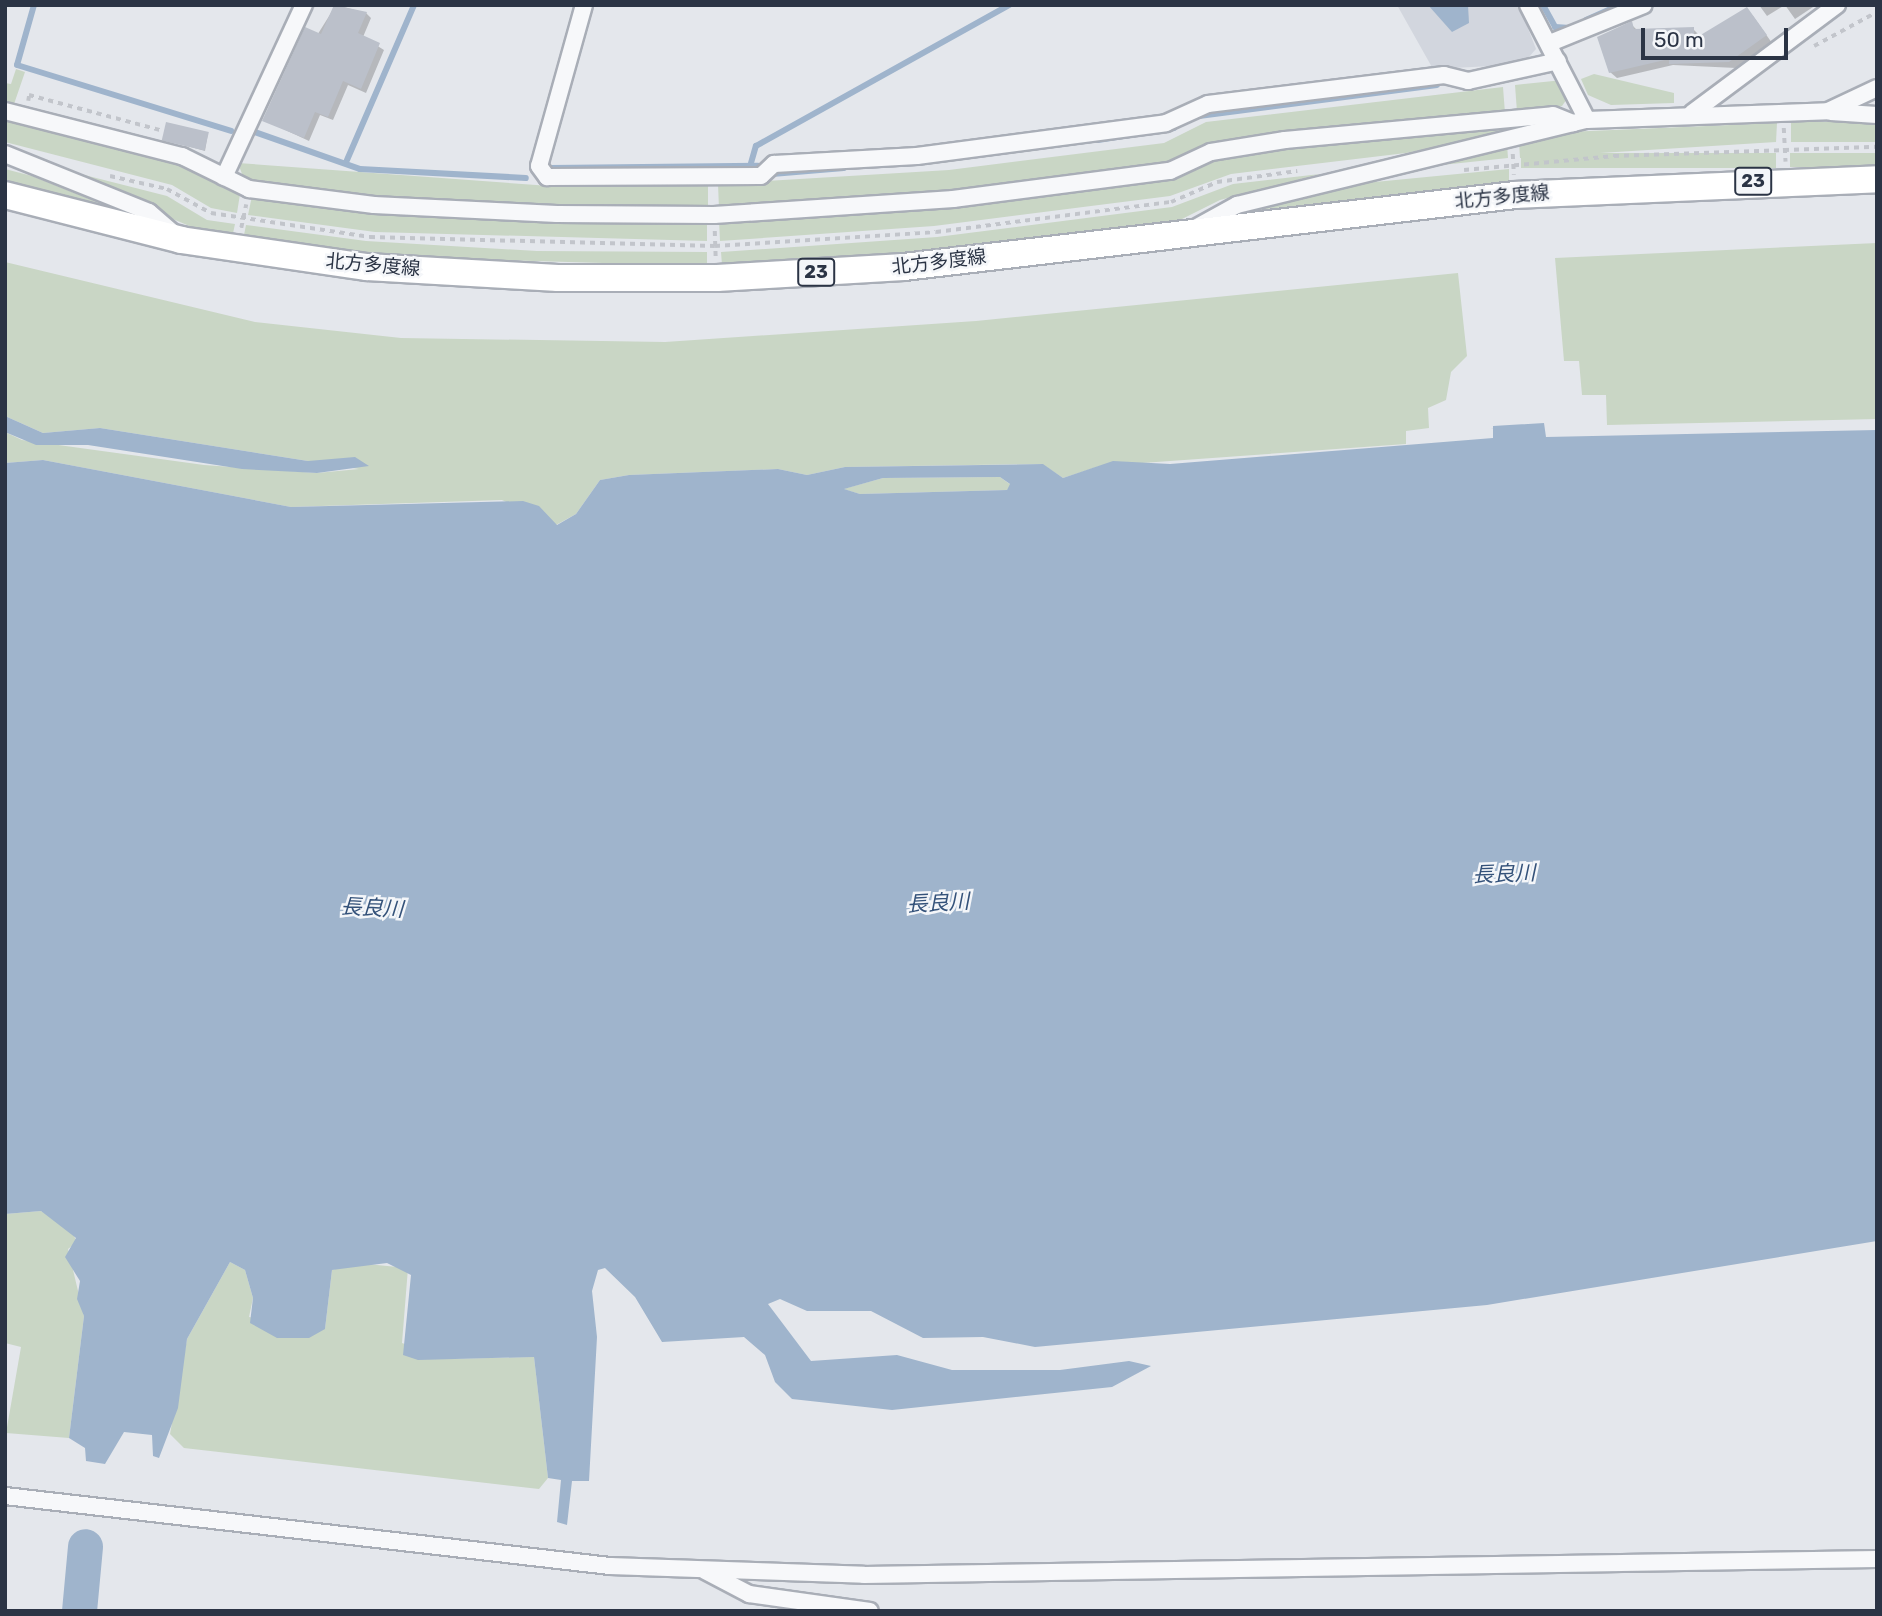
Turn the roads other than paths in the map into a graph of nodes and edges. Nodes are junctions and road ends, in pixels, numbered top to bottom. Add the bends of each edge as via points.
1 (303, 5) edge
2 (584, 5) edge
3 (1528, 5) edge
4 (1644, 5) edge
5 (1837, 5) edge
6 (1550, 43) junction
7 (1558, 61) junction
8 (1877, 88) edge
9 (5, 111) edge
10 (1828, 111) junction
11 (1692, 113) junction
12 (1877, 115) edge
13 (1580, 121) junction
14 (5, 154) edge
15 (224, 177) junction
16 (1877, 179) edge
17 (5, 195) edge
18 (1191, 230) junction
19 (181, 240) junction
20 (5, 1496) edge
21 (1877, 1559) edge
22 (700, 1568) junction
23 (870, 1611) edge

1 - 15 street
2 - 7 street via 539,166 547,177 761,176 774,164 917,156 1166,123 1208,104 1444,75 1468,81
3 - 6 street
4 - 6 street
5 - 11 street
6 - 7 street
7 - 13 street
8 - 10 street
9 - 15 street via 182,156
10 - 11 street via 1783,108
10 - 12 street
11 - 13 street
13 - 15 street via 1553,115 1285,140 1211,152 1170,171 953,199 714,215 374,205 248,189
13 - 18 street via 1237,205
14 - 19 street via 149,212
16 - 18 main road, 北方多度線 / 23 via 1515,195
17 - 19 main road, 北方多度線 / 23
18 - 19 main road, 北方多度線 / 23 via 904,267 717,278 381,267
20 - 22 street via 487,1554
21 - 22 street via 1552,1559 940,1577
22 - 23 street via 749,1594

